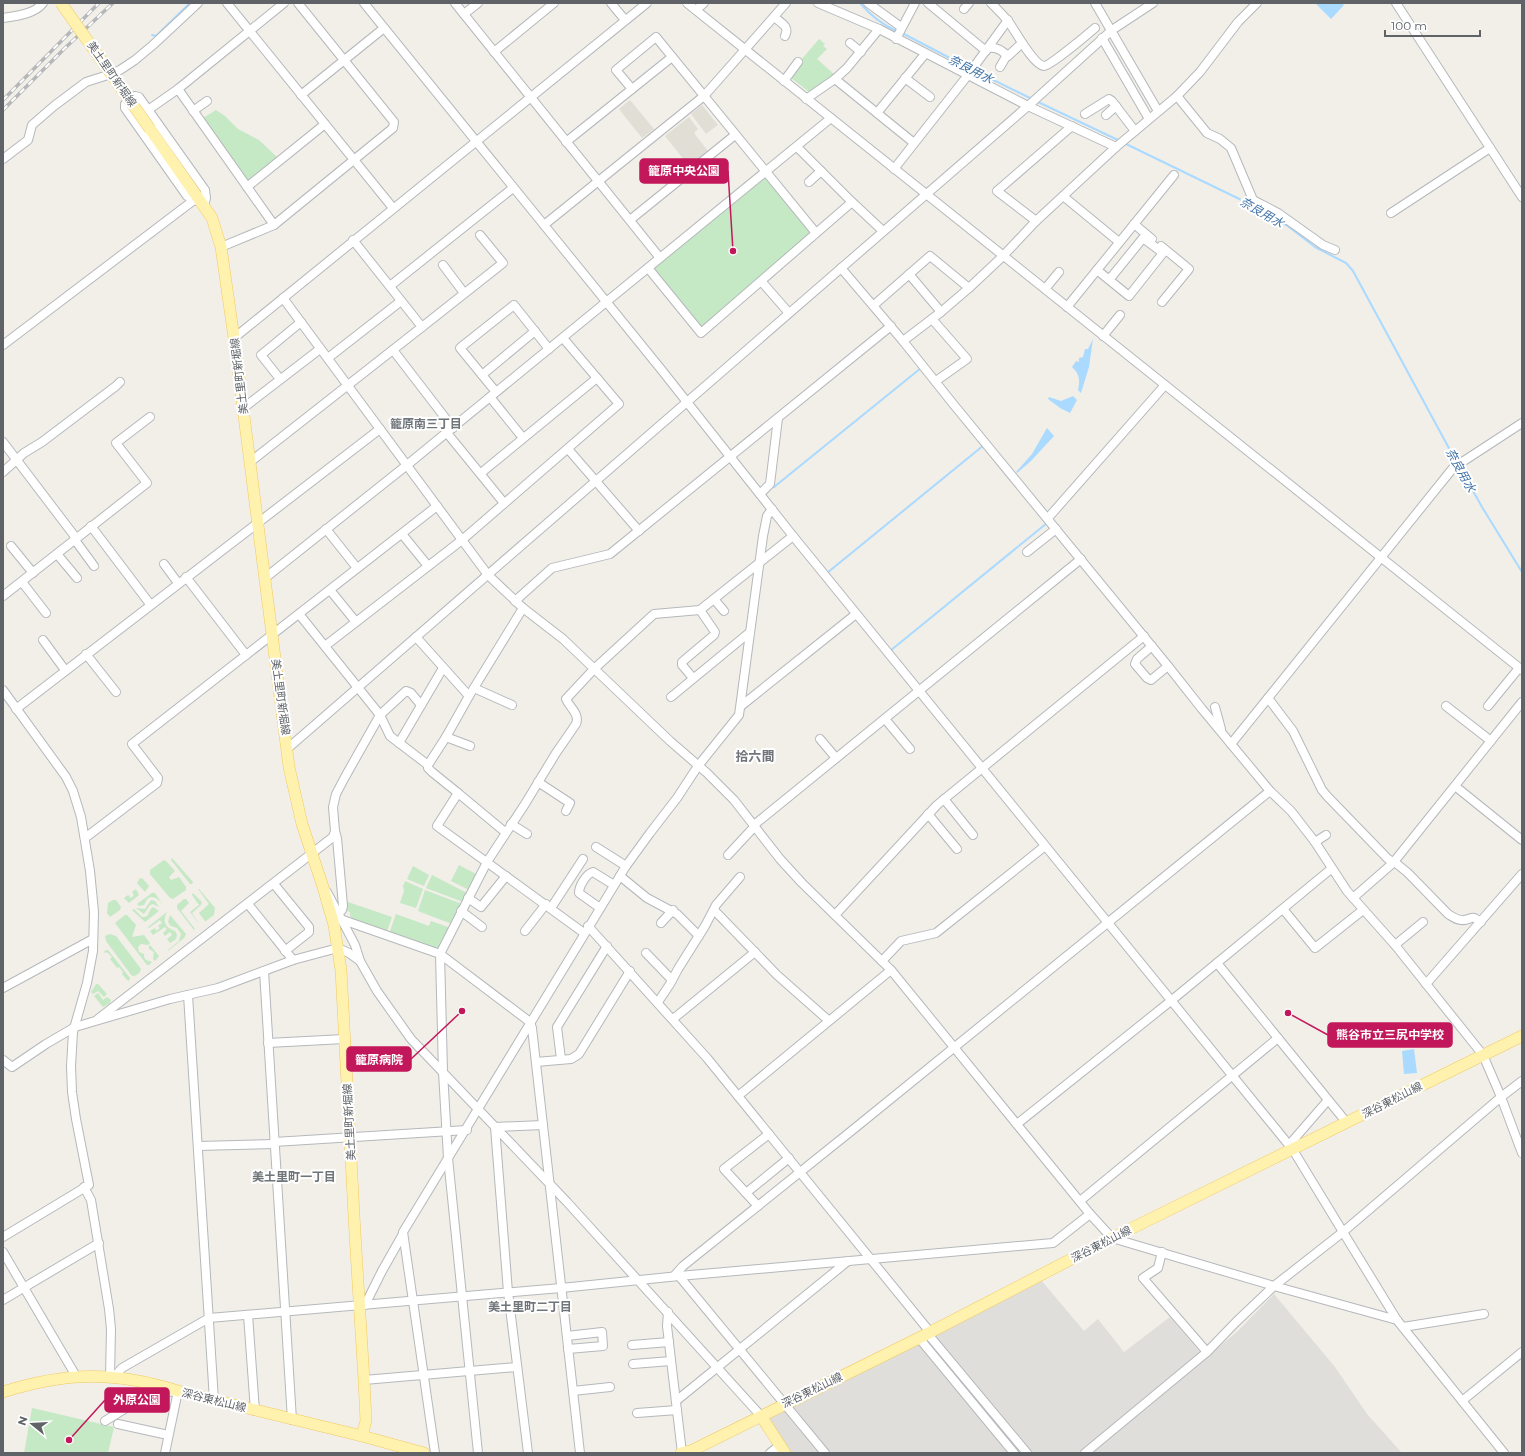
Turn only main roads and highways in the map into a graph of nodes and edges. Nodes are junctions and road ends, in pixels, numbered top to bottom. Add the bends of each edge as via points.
1 (61, 3) edge
2 (1522, 1036) edge
3 (3, 1392) edge
4 (761, 1416) junction
5 (362, 1436) junction
6 (782, 1449) edge
7 (424, 1453) edge
8 (681, 1453) edge

1 - 5 main road, 美土里町新堀線, bridge via 212,218 221,247 295,797 334,925 338,948 362,1305 366,1421
2 - 4 main road, 深谷東松山線 via 1347,1123 1291,1147
3 - 5 main road, 深谷東松山線 via 76,1376 112,1377 150,1383
4 - 6 main road
4 - 8 main road, 深谷東松山線
5 - 7 main road, 深谷東松山線

